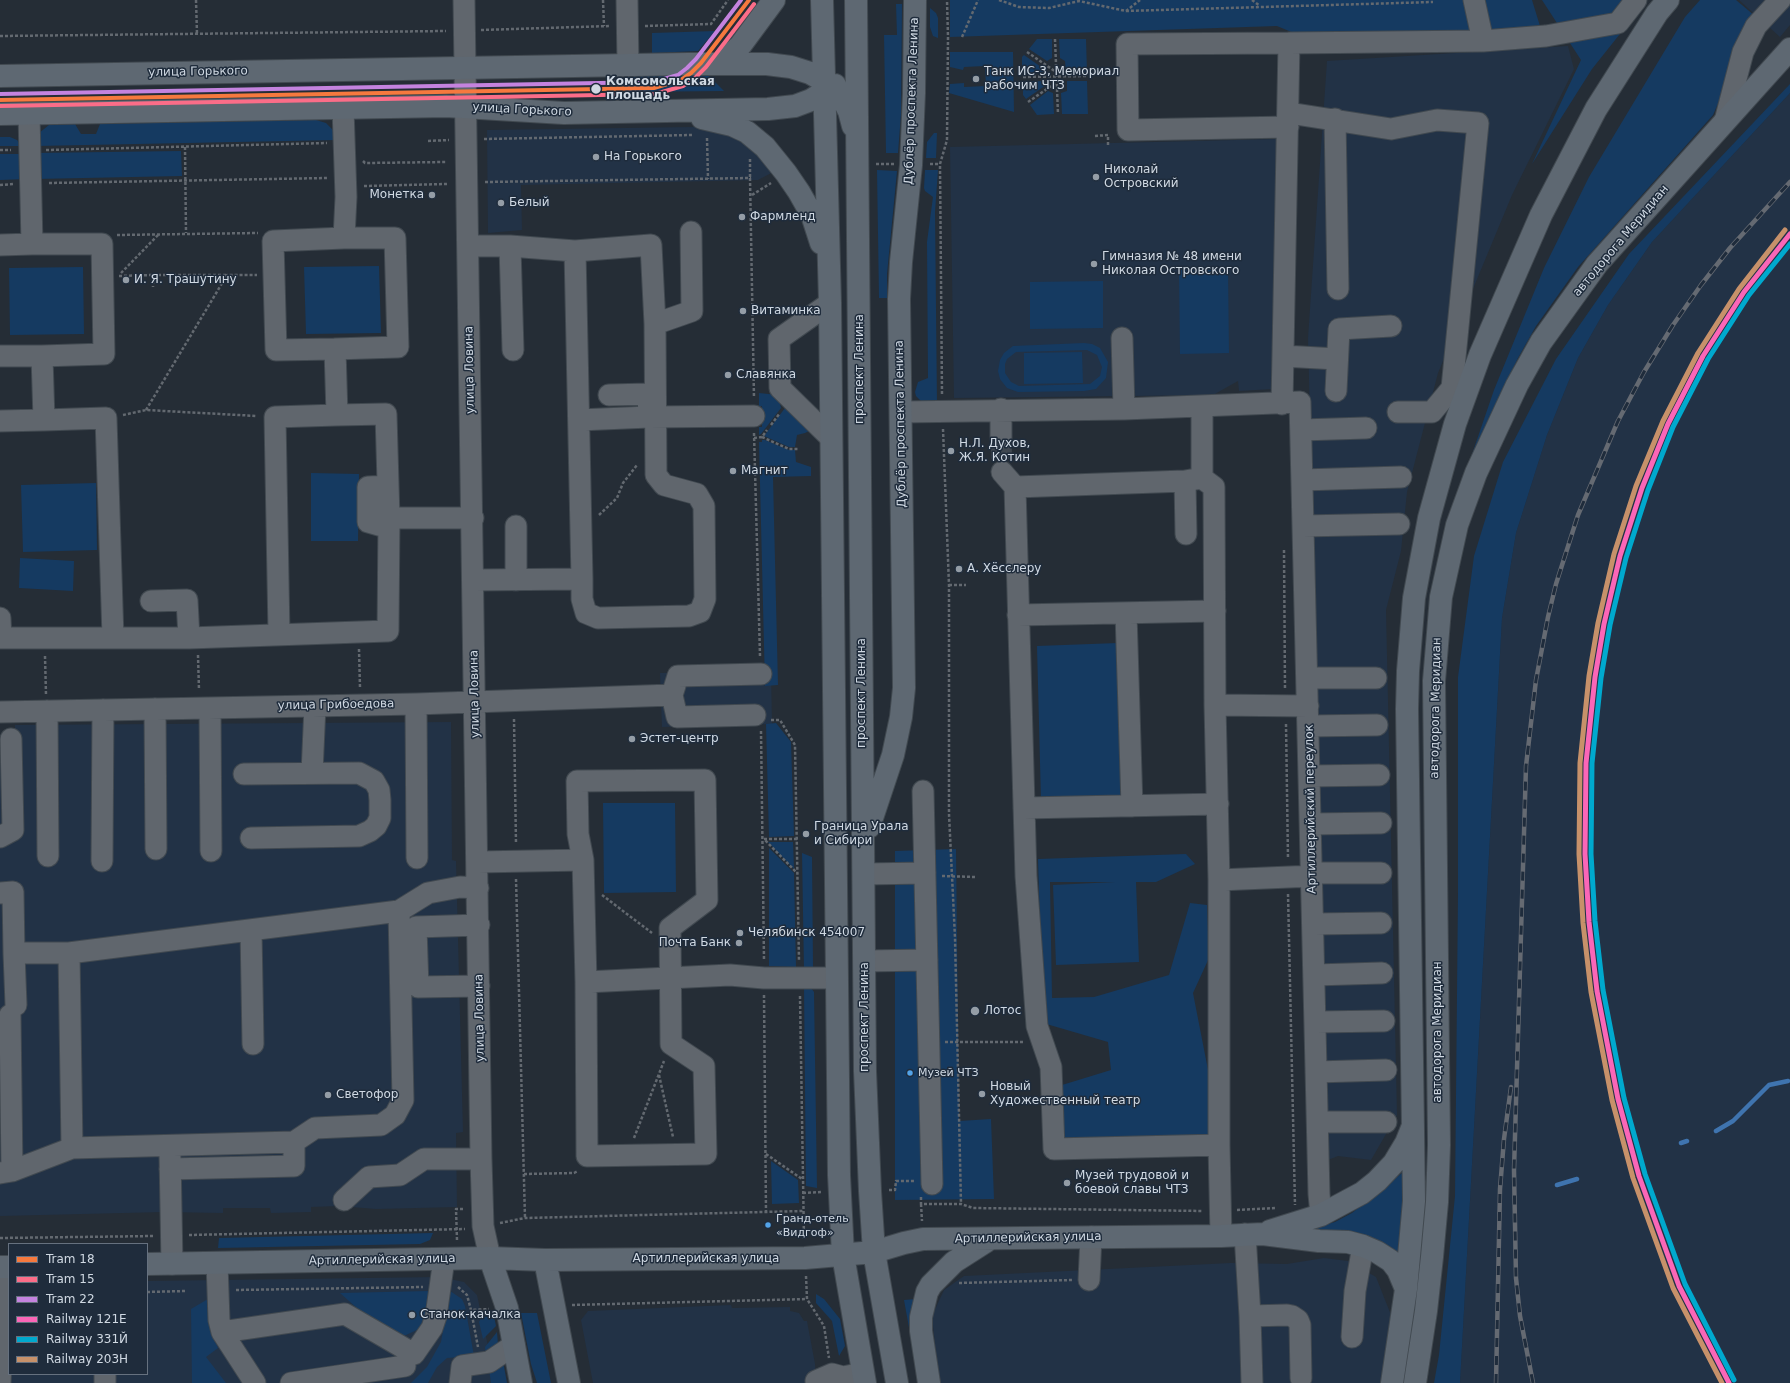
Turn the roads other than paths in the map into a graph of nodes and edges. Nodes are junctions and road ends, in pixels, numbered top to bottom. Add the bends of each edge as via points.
1 (464, 0) edge
2 (627, 0) edge
3 (774, 0) edge
4 (822, 0) edge
5 (856, 0) edge
6 (915, 0) edge
7 (1474, 0) edge
8 (1636, 0) edge
9 (1668, 0) edge
10 (1780, 0) edge
11 (1483, 41) junction
12 (1289, 43) junction
13 (857, 44) junction
14 (1790, 49) edge
15 (719, 64) junction
16 (628, 65) junction
17 (466, 67) junction
18 (0, 76) edge
19 (827, 87) junction
20 (343, 108) junction
21 (466, 108) junction
22 (666, 111) junction
23 (0, 114) edge
24 (29, 114) junction
25 (1335, 119) junction
26 (1289, 120) junction
27 (1725, 121) junction
28 (858, 151) junction
29 (691, 232) dead end
30 (344, 238) junction
31 (32, 244) junction
32 (0, 245) edge
33 (468, 246) junction
34 (510, 246) junction
35 (575, 251) junction
36 (829, 271) junction
37 (1338, 289) dead end
38 (830, 303) junction
39 (655, 324) junction
40 (1391, 326) dead end
41 (1122, 338) dead end
42 (335, 349) junction
43 (513, 350) dead end
44 (0, 356) edge
45 (42, 356) junction
46 (1283, 356) junction
47 (1337, 359) junction
48 (1336, 390) dead end
49 (609, 395) dead end
50 (1291, 403) junction
51 (1202, 406) junction
52 (754, 409) road end
53 (1001, 409) junction
54 (1124, 409) junction
55 (901, 412) junction
56 (1398, 412) dead end
57 (337, 415) junction
58 (653, 417) junction
59 (44, 420) junction
60 (579, 420) junction
61 (0, 421) edge
62 (1366, 428) dead end
63 (1301, 430) junction
64 (831, 438) junction
65 (1002, 438) tunnel mouth
66 (1401, 477) dead end
67 (1193, 480) junction
68 (1302, 480) junction
69 (473, 518) junction
70 (389, 523) junction
71 (1399, 524) dead end
72 (516, 526) dead end
73 (1303, 526) junction
74 (1186, 534) dead end
75 (582, 579) junction
76 (474, 580) junction
77 (516, 580) junction
78 (151, 601) dead end
79 (1215, 611) junction
80 (1126, 613) junction
81 (1018, 615) junction
82 (0, 618) edge
83 (279, 634) junction
84 (113, 638) junction
85 (193, 638) junction
86 (760, 674) road end
87 (1307, 678) junction
88 (1376, 678) dead end
89 (672, 695) junction
90 (205, 700) junction
91 (475, 702) junction
92 (47, 704) junction
93 (416, 704) junction
94 (1215, 704) junction
95 (315, 706) junction
96 (155, 709) junction
97 (102, 710) junction
98 (0, 712) edge
99 (1308, 716) junction
100 (761, 718) road end
101 (1378, 725) dead end
102 (11, 739) dead end
103 (312, 773) junction
104 (244, 774) dead end
105 (1378, 775) dead end
106 (1310, 776) junction
107 (923, 791) dead end
108 (1218, 804) junction
109 (1132, 806) junction
110 (1024, 808) junction
111 (1381, 823) dead end
112 (1311, 824) junction
113 (0, 837) edge
114 (251, 838) dead end
115 (863, 844) junction
116 (156, 849) dead end
117 (211, 851) dead end
118 (48, 856) dead end
119 (417, 858) dead end
120 (583, 860) junction
121 (102, 861) dead end
122 (478, 862) junction
123 (925, 873) junction
124 (1381, 873) dead end
125 (864, 874) junction
126 (1313, 875) junction
127 (1219, 880) junction
128 (478, 888) junction
129 (0, 893) edge
130 (399, 911) junction
131 (1381, 923) dead end
132 (1314, 924) junction
133 (479, 925) junction
134 (250, 930) junction
135 (14, 953) junction
136 (69, 953) junction
137 (927, 960) junction
138 (865, 961) junction
139 (1382, 973) dead end
140 (1315, 975) junction
141 (670, 977) junction
142 (837, 978) junction
143 (586, 982) junction
144 (480, 986) junction
145 (1384, 1021) dead end
146 (1316, 1022) junction
147 (253, 1044) dead end
148 (1386, 1070) dead end
149 (1316, 1072) junction
150 (1318, 1122) junction
151 (1386, 1122) dead end
152 (1414, 1124) junction
153 (294, 1142) junction
154 (170, 1144) junction
155 (1219, 1144) junction
156 (72, 1148) junction
157 (481, 1158) junction
158 (170, 1169) junction
159 (6, 1172) edge
160 (924, 1185) road end
161 (344, 1200) dead end
162 (1321, 1215) junction
163 (1254, 1234) junction
164 (1221, 1236) junction
165 (1091, 1237) junction
166 (990, 1239) junction
167 (1363, 1246) junction
168 (874, 1252) junction
169 (843, 1255) junction
170 (490, 1258) junction
171 (444, 1259) junction
172 (545, 1260) junction
173 (216, 1263) junction
174 (148, 1264) edge
175 (172, 1264) junction
176 (5, 1267) edge
177 (1090, 1280) road end
178 (1406, 1289) junction
179 (1250, 1316) junction
180 (222, 1332) junction
181 (1352, 1337) dead end
182 (514, 1345) junction
183 (409, 1360) junction
184 (1, 1373) edge
185 (1301, 1378) dead end
186 (843, 1379) edge
187 (255, 1383) edge
188 (291, 1383) edge
189 (384, 1383) edge
190 (460, 1383) edge
191 (521, 1383) edge
192 (569, 1383) edge
193 (897, 1383) edge
194 (929, 1383) edge
195 (1252, 1383) edge
196 (1392, 1383) edge
197 (1414, 1383) edge

1 - 17 street, улица Ловина
2 - 16 street
3 - 15 main road via 740,46
4 - 19 main road
5 - 13 main road, проспект Ленина
6 - 55 main road, Дублёр проспекта Ленина via 911,165 899,299
7 - 11 street
8 - 11 street via 1618,23 1546,36
9 - 152 main road, автодорога Меридиан via 1657,13 1596,109 1541,215 1480,355 1455,424 1429,518 1410,633 1407,709
10 - 27 street via 1756,26 1743,52
11 - 12 street
12 - 26 street, Артиллерийский переулок
12 - 26 street via 1126,44 1128,130
13 - 19 main road via 850,67 841,79
13 - 28 main road, проспект Ленина
14 - 27 main road, автодорога Меридиан
15 - 16 main road, улица Горького
15 - 19 main road, улица Горького via 767,64 791,68 810,73
16 - 17 main road, улица Горького
17 - 18 main road, улица Горького
17 - 21 street, улица Ловина
19 - 22 main road, улица Горького via 811,100 795,106
19 - 28 main road via 842,98 849,111
19 - 36 main road
20 - 21 main road, улица Горького
20 - 24 main road, улица Горького
20 - 30 street
21 - 22 main road, улица Горького via 564,113
21 - 33 street, улица Ловина
22 - 36 main road via 732,125 747,132 765,147 786,173 812,215
23 - 24 main road, улица Горького
24 - 31 street
25 - 26 street
25 - 37 street
25 - 56 street via 1391,129 1437,120 1478,123 1452,388 1432,412
26 - 46 street, Артиллерийский переулок
27 - 197 main road, автодорога Меридиан via 1597,264 1541,342 1517,385 1476,473 1457,525 1448,560 1440,609 1434,681 1439,1050 1437,1195 1426,1311
28 - 115 main road, проспект Ленина
29 - 39 street via 692,311
30 - 42 street via 395,238 398,347
30 - 42 street via 273,241 276,350
31 - 32 street
31 - 45 street via 102,244 104,354
33 - 34 street
33 - 69 street, улица Ловина
34 - 35 street
34 - 43 street
35 - 39 street via 651,246
35 - 60 street
36 - 38 main road
38 - 64 main road
38 - 64 street via 779,339 780,388
39 - 58 street
40 - 47 street via 1339,329
41 - 54 street
42 - 57 street
44 - 45 street
45 - 59 street
46 - 47 street
46 - 50 street, Артиллерийский переулок
47 - 48 street
49 - 58 street via 648,394
50 - 51 street
50 - 63 street, Артиллерийский переулок
51 - 54 street
51 - 67 street
52 - 58 street
53 - 54 street
53 - 55 street
53 - 65 street
55 - 115 main road, Дублёр проспекта Ленина via 904,688 893,755
57 - 70 street via 386,414
57 - 83 street via 275,417
58 - 60 street
58 - 75 street via 657,441 656,475 664,485 697,494 704,506 705,599 700,612 689,616 598,618 586,612 582,600
59 - 61 street
59 - 84 street via 106,418
60 - 75 street
62 - 63 street
63 - 68 street, Артиллерийский переулок
64 - 142 main road
66 - 68 street
67 - 74 street
67 - 79 street via 1214,487
67 - 81 street via 1008,479
68 - 73 street, Артиллерийский переулок
69 - 70 street
69 - 76 street, улица Ловина
70 - 83 street via 388,631
71 - 73 street
72 - 77 street
73 - 87 street, Артиллерийский переулок
75 - 77 street
76 - 77 street
76 - 91 street, улица Ловина
78 - 85 street via 187,600
79 - 80 street
79 - 94 street
80 - 81 street
80 - 109 street
81 - 110 street
82 - 84 street via 0,638
83 - 85 street
84 - 85 street
86 - 89 street via 678,676
87 - 88 street
87 - 99 street, Артиллерийский переулок
89 - 91 street, улица Грибоедова
89 - 100 street via 677,717
90 - 95 street, улица Грибоедова
90 - 96 street, улица Грибоедова
90 - 117 street
91 - 93 street, улица Грибоедова
91 - 122 street, улица Ловина
92 - 97 street, улица Грибоедова
92 - 98 street, улица Грибоедова
92 - 118 street
93 - 95 street, улица Грибоедова
93 - 119 street
94 - 99 street via 1286,706
94 - 108 street
95 - 103 street
96 - 97 street, улица Грибоедова
96 - 116 street
97 - 121 street
99 - 101 street
99 - 106 street, Артиллерийский переулок
102 - 113 street via 12,830
103 - 104 street
103 - 114 street via 359,773 374,782 379,790 380,800 380,818 376,826 359,836
105 - 106 street
106 - 112 street, Артиллерийский переулок
107 - 123 street
108 - 109 street
108 - 127 street
109 - 110 street
110 - 155 street via 1026,876 1037,1026 1051,1067 1054,1149
111 - 112 street
112 - 126 street, Артиллерийский переулок
115 - 125 main road, проспект Ленина
120 - 122 street
120 - 141 street via 578,834 577,781 705,780 707,900 670,928
120 - 143 street
122 - 128 street, улица Ловина
123 - 125 street
123 - 137 street
124 - 126 street
125 - 138 main road, проспект Ленина
126 - 127 street
126 - 132 street, Артиллерийский переулок
127 - 155 street
128 - 130 street via 460,887 428,893
128 - 133 street, улица Ловина
129 - 135 street via 13,892
130 - 134 street
130 - 153 street via 403,1100 395,1115 381,1125 315,1128
131 - 132 street
132 - 140 street, Артиллерийский переулок
133 - 144 street, улица Ловина
133 - 144 street via 416,927 418,988
134 - 136 street
134 - 147 street
135 - 136 street
135 - 159 street
136 - 156 street
137 - 138 street
137 - 160 street via 928,1042
138 - 168 main road, проспект Ленина via 865,1071
139 - 140 street
140 - 146 street, Артиллерийский переулок
141 - 142 street via 730,975 764,978
141 - 143 street
141 - 143 street via 671,1044 704,1066 706,1154 587,1156
142 - 169 main road
144 - 157 street, улица Ловина
145 - 146 street
146 - 149 street, Артиллерийский переулок
148 - 149 street
149 - 150 street, Артиллерийский переулок
150 - 151 street
150 - 162 street, Артиллерийский переулок
152 - 162 main road, Артиллерийская улица via 1406,1143 1388,1170 1362,1192
152 - 178 main road, автодорога Меридиан via 1414,1201
153 - 154 street
153 - 158 street via 294,1166
154 - 156 street
154 - 158 street
155 - 164 street
156 - 159 street
157 - 161 street via 424,1159 400,1175 369,1177
157 - 170 street, улица Ловина via 483,1226
158 - 175 street
162 - 163 main road, Артиллерийская улица
163 - 164 main road, Артиллерийская улица
163 - 167 main road, Артиллерийская улица via 1348,1242
163 - 179 street
164 - 165 main road, Артиллерийская улица
165 - 166 main road, Артиллерийская улица
165 - 177 street
166 - 168 main road, Артиллерийская улица via 922,1239
166 - 194 main road via 954,1262 931,1285 926,1296 921,1330
167 - 178 main road, Артиллерийская улица via 1390,1261 1398,1270
167 - 181 street via 1355,1291
168 - 169 main road, Артиллерийская улица
168 - 193 main road, проспект Ленина
169 - 172 main road, Артиллерийская улица via 805,1258
169 - 186 main road
170 - 171 main road, Артиллерийская улица
170 - 172 main road, Артиллерийская улица
170 - 182 main road, улица Ловина via 507,1308
171 - 173 main road, Артиллерийская улица
171 - 183 street via 432,1328
172 - 192 main road
173 - 175 main road, Артиллерийская улица
173 - 180 street
174 - 175 main road, Артиллерийская улица
176 - 184 street
178 - 196 main road, автодорога Меридиан
179 - 185 street via 1286,1315 1298,1320
179 - 195 street
180 - 183 street via 345,1314
180 - 187 street
182 - 190 street via 489,1362 462,1366
182 - 191 main road, улица Ловина
183 - 188 street
183 - 189 street

